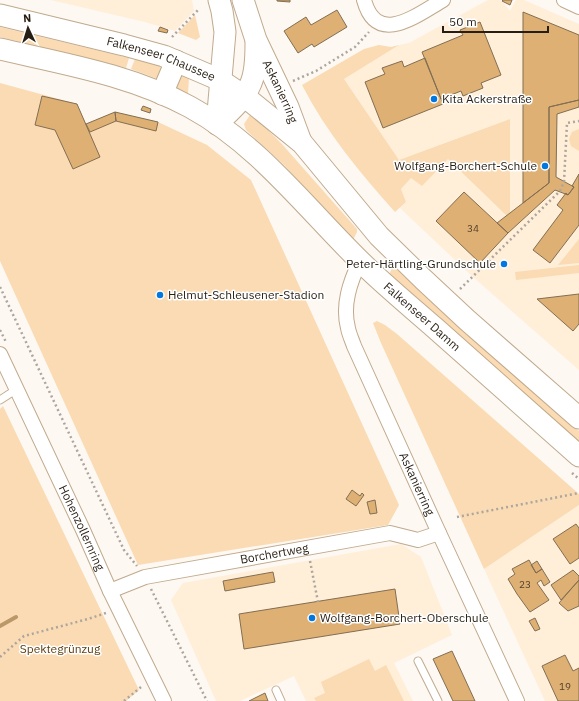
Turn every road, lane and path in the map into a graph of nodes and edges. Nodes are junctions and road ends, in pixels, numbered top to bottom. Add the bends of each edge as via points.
1 (220, 0) edge
2 (243, 0) edge
3 (364, 0) edge
4 (443, 0) edge
5 (564, 0) edge
6 (579, 7) edge
7 (198, 10) dead end
8 (0, 15) edge
9 (377, 22) junction
10 (172, 37) dead end
11 (256, 40) junction
12 (0, 49) edge
13 (176, 61) junction
14 (220, 80) junction
15 (292, 82) dead end
16 (162, 94) junction
17 (244, 96) junction
18 (579, 121) edge
19 (217, 124) junction
20 (302, 143) junction
21 (379, 236) junction
22 (360, 261) junction
23 (0, 287) edge
24 (460, 289) dead end
25 (0, 354) edge
26 (17, 389) junction
27 (0, 400) edge
28 (579, 418) edge
29 (579, 456) edge
30 (579, 493) edge
31 (457, 517) dead end
32 (439, 533) junction
33 (309, 556) dead end
34 (148, 581) junction
35 (110, 591) junction
36 (318, 602) dead end
37 (106, 613) dead end
38 (0, 657) edge
39 (418, 661) dead end
40 (141, 687) dead end
41 (276, 690) dead end
42 (124, 701) edge
43 (164, 701) edge
44 (207, 701) edge
45 (281, 701) edge
46 (438, 701) edge
47 (517, 701) edge

1 - 14 main road via 225,32
2 - 11 main road, Askanierring
3 - 9 street via 372,19
4 - 9 street via 407,20 392,25
5 - 6 street
7 - 10 path
8 - 13 main road, Falkenseer Chaussee via 136,48
9 - 15 path via 355,47 316,71
11 - 17 main road, Askanierring via 253,76
11 - 20 main road, Askanierring
12 - 16 main road via 103,73
13 - 14 main road, Falkenseer Chaussee
13 - 16 main road
14 - 17 main road, Falkenseer Chaussee
14 - 19 main road
16 - 19 main road via 192,108
17 - 19 main road, Askanierring
17 - 20 main road, Falkenseer Chaussee
18 - 24 path via 567,123 564,182 560,191
19 - 22 main road, Falkenseer Damm via 256,154
20 - 21 main road
21 - 22 main road
21 - 28 main road via 467,320
22 - 29 main road, Falkenseer Damm
22 - 32 street, Askanierring via 350,284 346,304 348,328
23 - 34 path via 124,550
25 - 26 street, Hohenzollernring
26 - 27 lane
26 - 35 street, Hohenzollernring
30 - 31 path
32 - 34 street, Borchertweg via 418,540 390,533
32 - 47 street, Askanierring
33 - 36 path
34 - 35 street, Borchertweg
34 - 44 path
35 - 43 street, Hohenzollernring
37 - 38 path via 24,636
39 - 46 lane
40 - 42 path
41 - 45 lane

